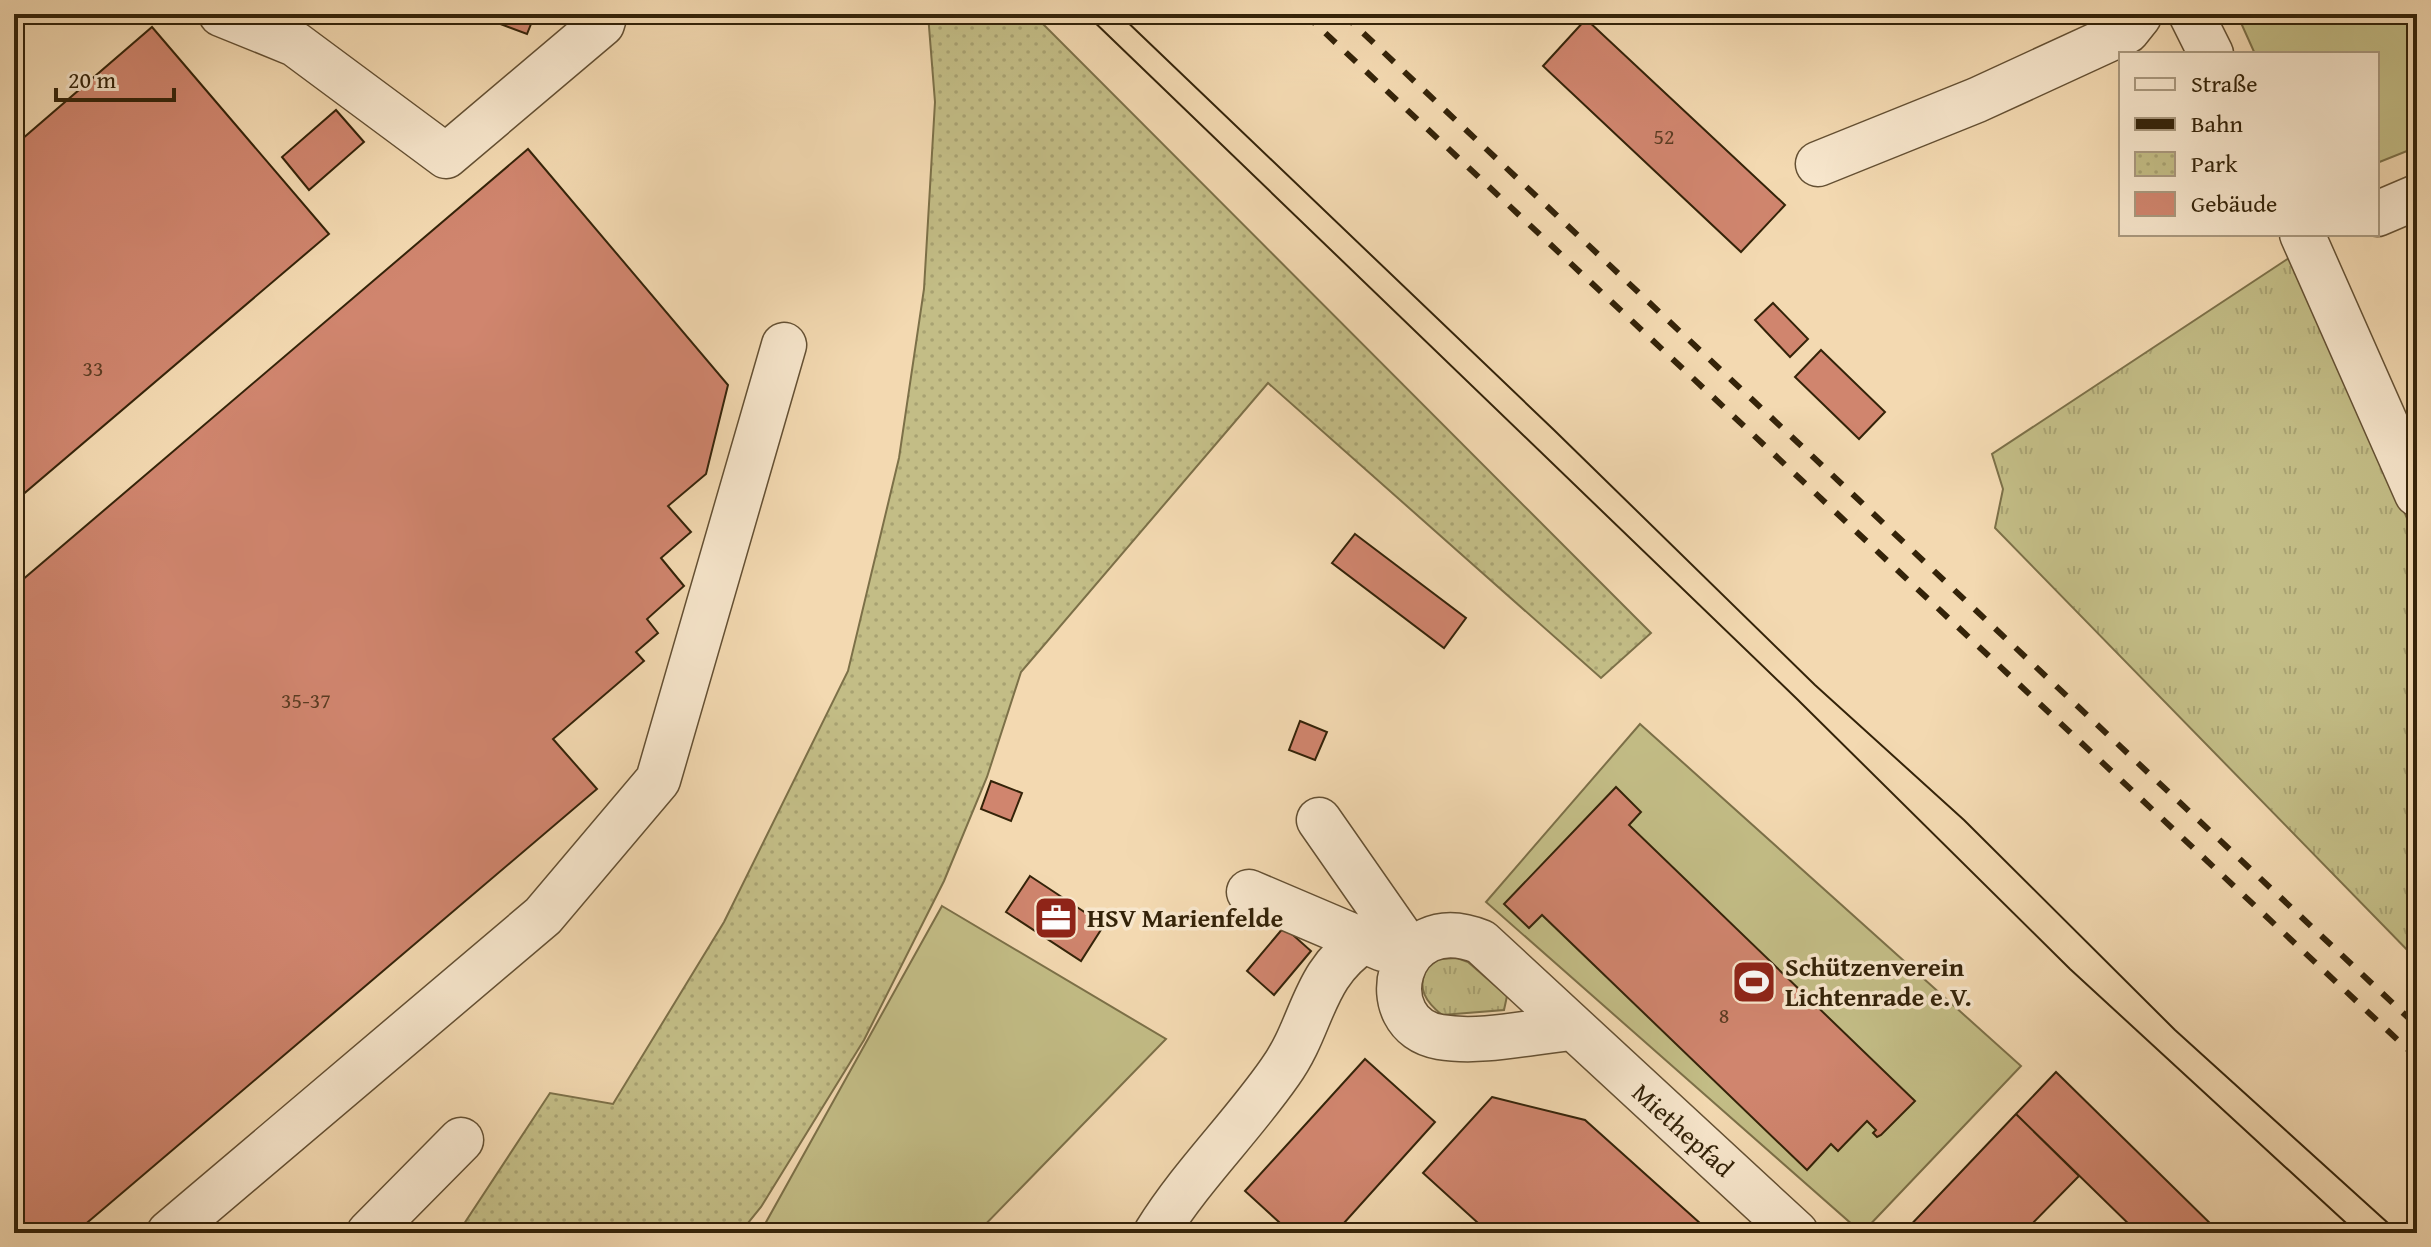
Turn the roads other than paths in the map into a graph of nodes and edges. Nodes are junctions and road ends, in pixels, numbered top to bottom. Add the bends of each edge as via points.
1 (221, 14) edge
2 (605, 14) edge
3 (2191, 14) edge
4 (2139, 15) edge
5 (2210, 52) edge
6 (1818, 164) dead end
7 (2417, 197) edge
8 (2379, 213) edge
9 (2314, 237) edge
10 (784, 345) dead end
11 (2417, 494) edge
12 (1319, 820) dead end
13 (1249, 892) dead end
14 (1365, 940) junction
15 (1408, 955) junction
16 (1570, 1028) junction
17 (461, 1140) dead end
18 (169, 1233) edge
19 (369, 1233) edge
20 (1156, 1233) edge
21 (1796, 1233) edge

1 - 2 street via 295,44 446,156 602,24
3 - 5 street
4 - 6 street via 2127,31 1977,100
7 - 8 street
9 - 11 street
10 - 18 street via 658,780 543,916
12 - 15 street
13 - 14 street
14 - 15 street
14 - 20 street via 1331,968 1281,1071
15 - 16 street, Miethepfad via 1441,934 1461,933 1481,942
15 - 16 street via 1398,985 1401,1002 1409,1018 1438,1037
16 - 21 street, Miethepfad
17 - 19 street

